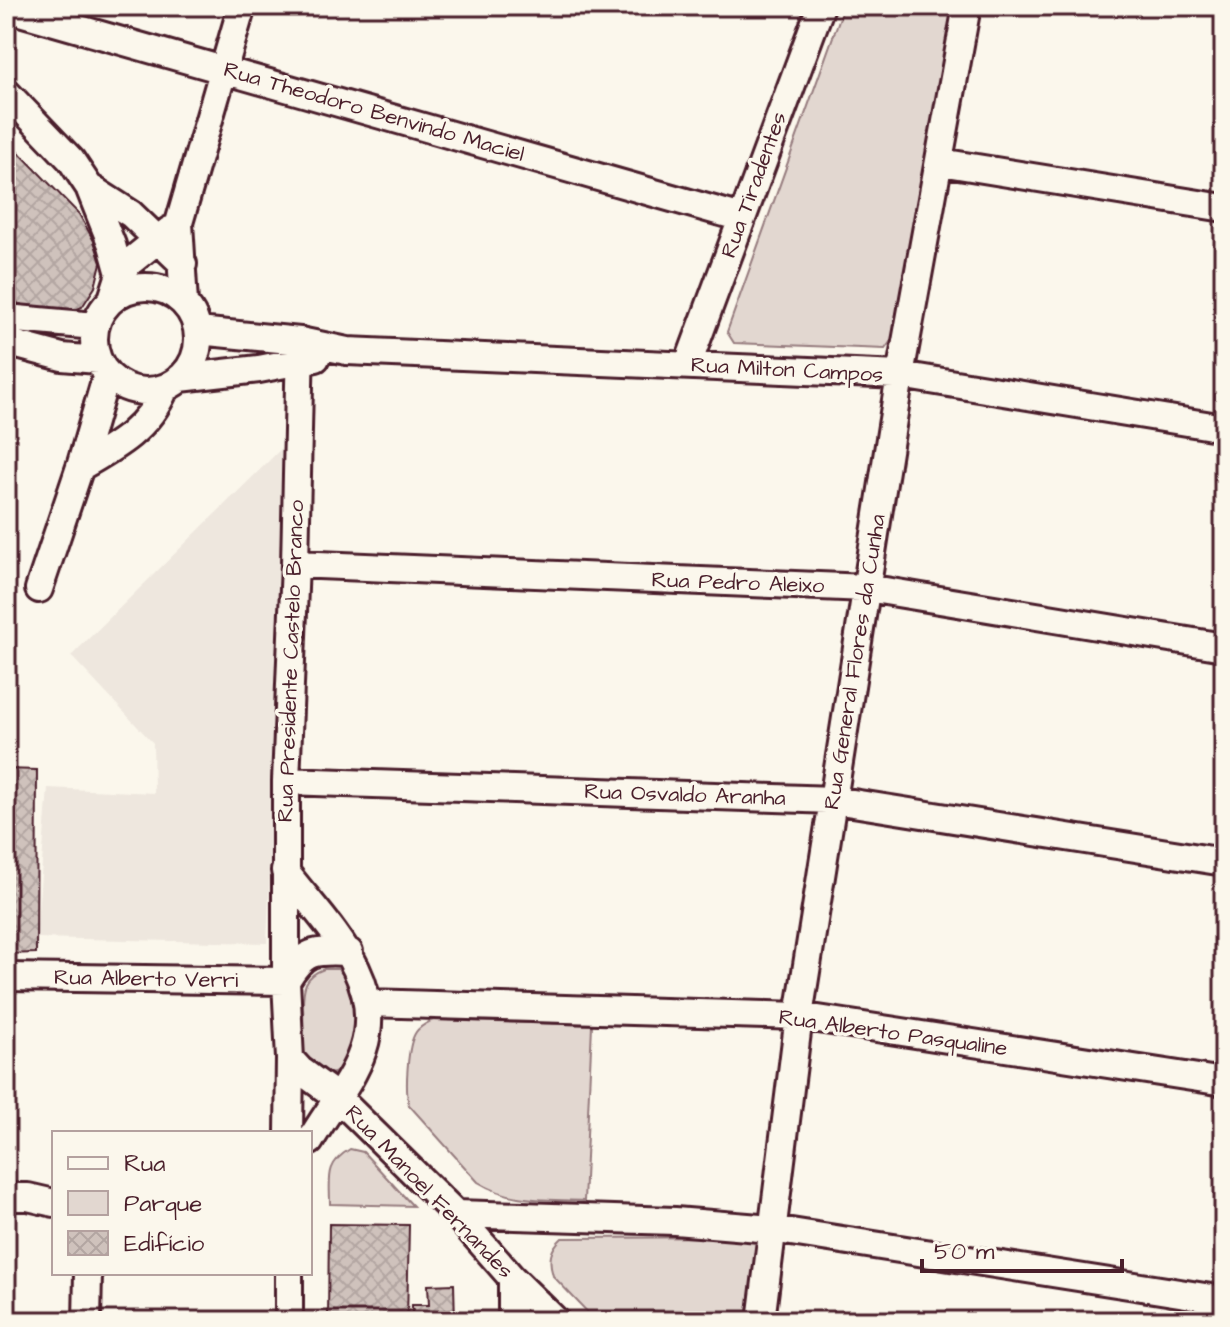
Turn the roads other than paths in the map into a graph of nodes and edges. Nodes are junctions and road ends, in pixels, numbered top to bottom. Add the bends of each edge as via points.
1 (242, 6) edge
2 (821, 6) edge
3 (967, 6) edge
4 (6, 8) edge
5 (225, 69) junction
6 (6, 92) edge
7 (940, 162) junction
8 (89, 187) junction
9 (1224, 208) edge
10 (742, 218) junction
11 (179, 223) junction
12 (157, 240) junction
13 (183, 264) junction
14 (116, 287) junction
15 (184, 303) junction
16 (6, 318) edge
17 (95, 326) junction
18 (198, 331) junction
19 (6, 342) edge
20 (300, 351) junction
21 (688, 364) junction
22 (102, 367) junction
23 (900, 375) junction
24 (173, 383) junction
25 (1224, 428) edge
26 (80, 467) junction
27 (295, 564) junction
28 (867, 588) junction
29 (39, 589) dead end
30 (1224, 647) edge
31 (286, 781) junction
32 (834, 800) junction
33 (1224, 862) edge
34 (285, 871) junction
35 (349, 952) junction
36 (6, 977) edge
37 (286, 981) junction
38 (368, 1003) junction
39 (799, 1016) junction
40 (290, 1059) junction
41 (1224, 1082) edge
42 (337, 1097) junction
43 (289, 1131) edge
44 (312, 1138) edge
45 (6, 1197) edge
46 (52, 1203) edge
47 (456, 1214) junction
48 (772, 1229) junction
49 (88, 1275) edge
50 (289, 1275) edge
51 (512, 1278) junction
52 (1224, 1300) edge
53 (87, 1321) edge
54 (289, 1321) edge
55 (512, 1321) edge
56 (556, 1321) edge
57 (761, 1321) edge

1 - 5 street
2 - 10 street, Rua Tiradentes
3 - 7 street, Rua General Flores da Cunha
4 - 5 street, Rua Theodoro Benvindo Maciel
5 - 10 street, Rua Theodoro Benvindo Maciel
5 - 11 street
6 - 8 street via 71,160
7 - 9 street
7 - 23 street, Rua General Flores da Cunha
8 - 12 street via 131,214
8 - 14 street via 112,245
10 - 21 street, Rua Tiradentes
11 - 12 street
11 - 13 street
12 - 13 street
12 - 14 street via 130,262
13 - 15 street
14 - 15 street via 157,287
14 - 17 street
15 - 18 street
16 - 17 street
17 - 22 street
18 - 20 street, Rua Milton Campos
18 - 24 street via 191,365
19 - 22 street
20 - 21 street, Rua Milton Campos
20 - 24 street, Rua Milton Campos
20 - 27 street, Rua Presidente Castelo Branco
21 - 23 street, Rua Milton Campos
22 - 24 street via 134,390 150,392
22 - 26 street
23 - 25 street, Rua Milton Campos
23 - 28 street, Rua General Flores da Cunha
24 - 26 street via 140,428
26 - 29 street
27 - 28 street, Rua Pedro Aleixo
27 - 31 street, Rua Presidente Castelo Branco
28 - 30 street, Rua Pedro Aleixo
28 - 32 street, Rua General Flores da Cunha
31 - 32 street, Rua Osvaldo Aranha
31 - 34 street, Rua Presidente Castelo Branco
32 - 33 street, Rua Osvaldo Aranha
32 - 39 street, Rua General Flores da Cunha
34 - 35 street
34 - 37 street, Rua Presidente Castelo Branco
35 - 37 street via 315,951 298,960
35 - 38 street
36 - 37 street, Rua Alberto Verri
37 - 40 street, Rua Presidente Castelo Branco
38 - 39 street, Rua Alberto Pasqualine
38 - 42 street via 363,1049
39 - 41 street, Rua Alberto Pasqualine
39 - 48 street, Rua General Flores da Cunha
40 - 42 street, Rua Manoel Fernandes
40 - 43 street, Rua Presidente Castelo Branco
42 - 44 street
42 - 47 street, Rua Manoel Fernandes
45 - 46 street
47 - 48 street
47 - 51 street, Rua Manoel Fernandes
48 - 52 street
48 - 57 street, Rua General Flores da Cunha
49 - 53 street
50 - 54 street
51 - 55 street
51 - 56 street, Rua Manoel Fernandes

